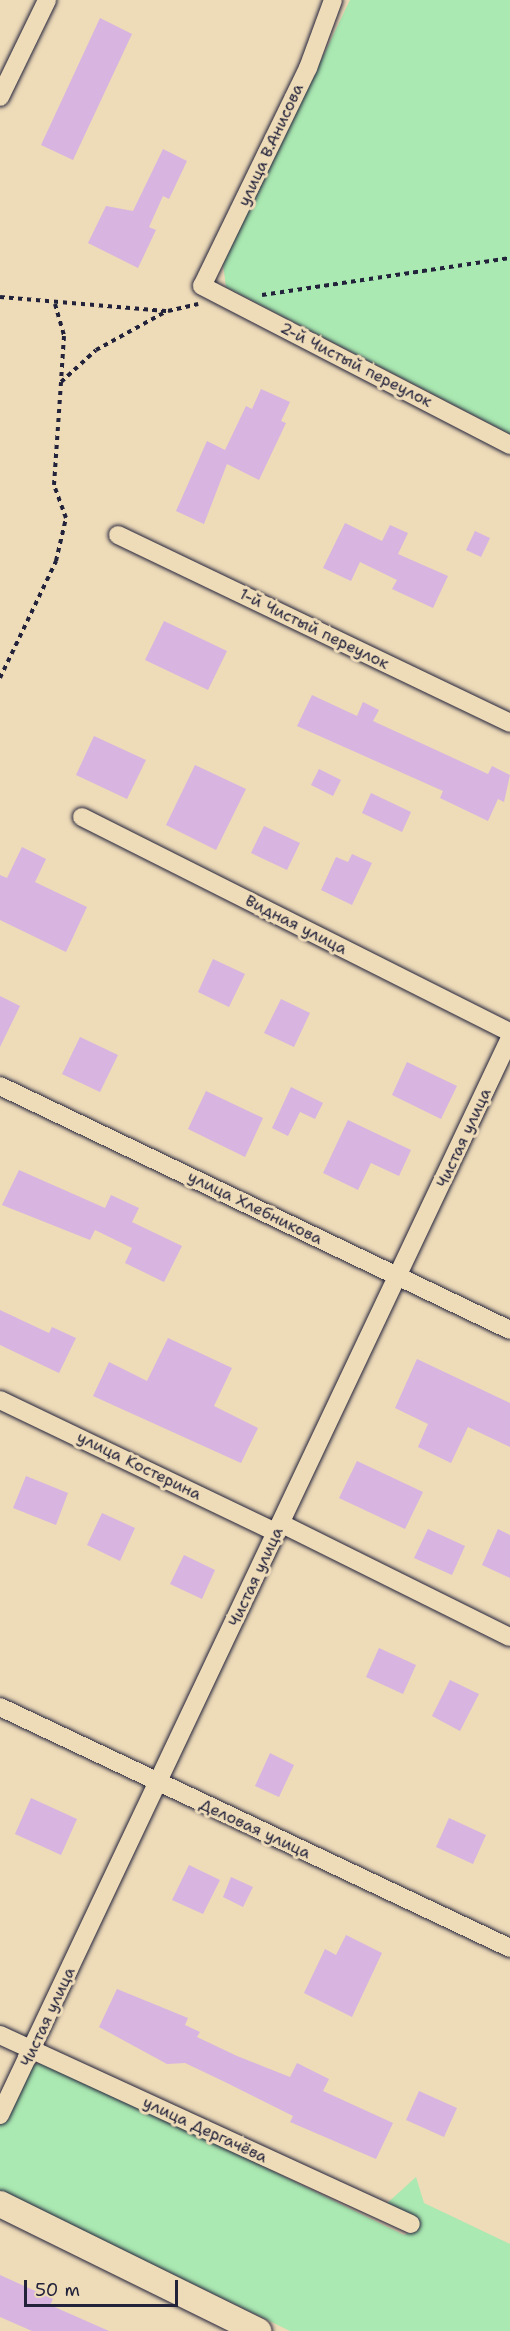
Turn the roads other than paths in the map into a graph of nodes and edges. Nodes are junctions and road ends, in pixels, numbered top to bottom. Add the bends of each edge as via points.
1 (48, 0) edge
2 (333, 0) edge
3 (0, 97) edge
4 (202, 286) joint
5 (510, 445) edge
6 (118, 535) dead end
7 (510, 723) edge
8 (82, 817) dead end
9 (510, 1032) edge
10 (510, 1038) edge
11 (0, 1086) edge
12 (398, 1276) junction
13 (510, 1330) edge
14 (0, 1400) edge
15 (279, 1528) junction
16 (510, 1637) edge
17 (0, 1707) edge
18 (158, 1784) junction
19 (510, 1948) edge
20 (0, 2035) edge
21 (32, 2051) junction
22 (0, 2115) edge
23 (0, 2204) edge
24 (411, 2224) dead end
25 (258, 2331) edge

1 - 3 street
2 - 4 street, улица В.Анисова via 308,69
4 - 5 street, 2-й Чистый переулок
6 - 7 street, 1-й Чистый переулок
8 - 9 street, Видная улица
10 - 12 street, Чистая улица
11 - 12 street, улица Хлебникова
12 - 13 street, улица Хлебникова
12 - 15 street, Чистая улица
14 - 15 street, улица Костерина
15 - 16 street, улица Костерина
15 - 18 street, Чистая улица
17 - 18 street, Деловая улица
18 - 19 street, Деловая улица
18 - 21 street, Чистая улица
20 - 21 street, улица Дергачёва
21 - 22 street, Чистая улица
21 - 24 street, улица Дергачёва
23 - 25 street

